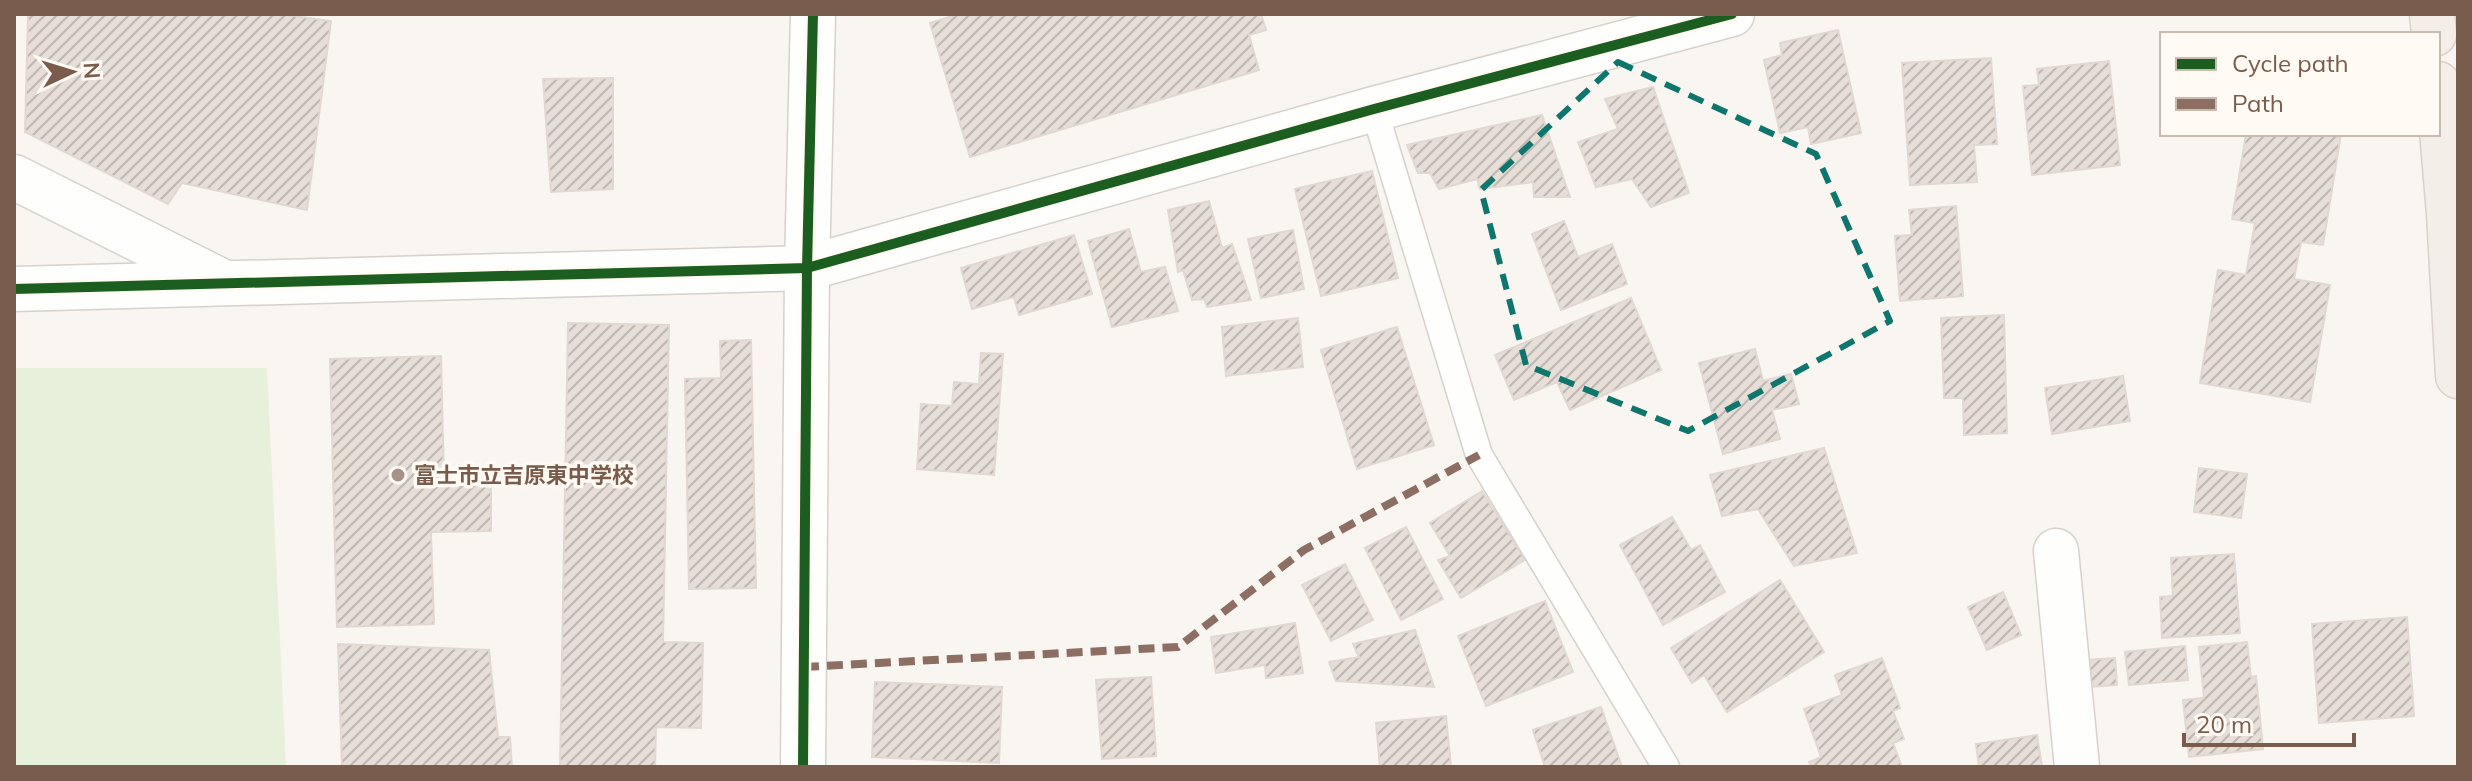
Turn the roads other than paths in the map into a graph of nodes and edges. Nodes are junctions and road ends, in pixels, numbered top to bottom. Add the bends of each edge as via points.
1 (813, 14) edge
2 (1732, 14) edge
3 (2440, 101) edge
4 (1374, 109) junction
5 (14, 177) edge
6 (2453, 213) edge
7 (807, 268) junction
8 (227, 284) junction
9 (14, 289) edge
10 (2458, 376) edge
11 (2056, 551) dead end
12 (803, 767) edge
13 (1666, 767) edge
14 (2077, 767) edge

1 - 7 street
2 - 4 street
3 - 6 main road
4 - 7 street
4 - 13 lane via 1479,455
5 - 8 street
6 - 10 main road
7 - 8 street
7 - 12 street
8 - 9 street
11 - 14 street

